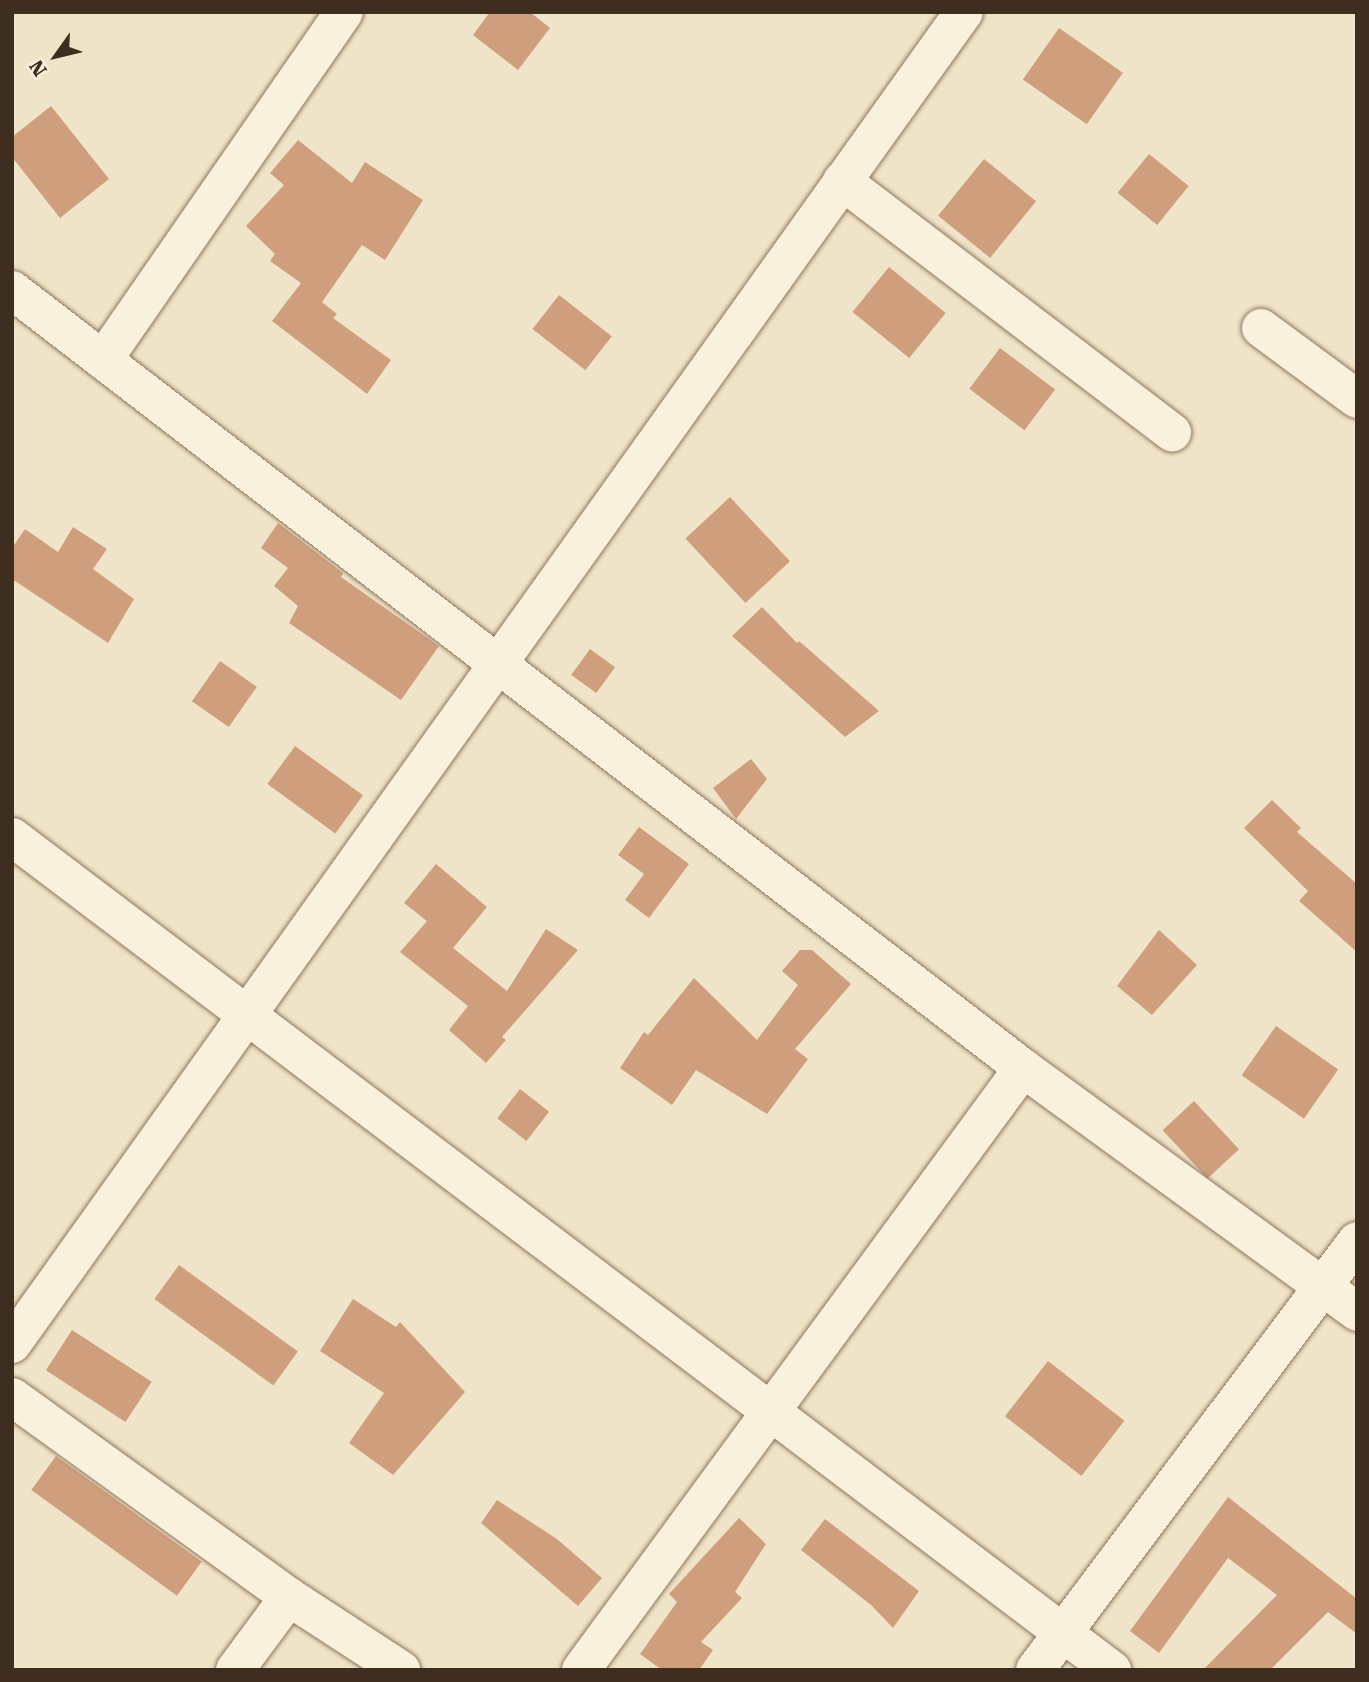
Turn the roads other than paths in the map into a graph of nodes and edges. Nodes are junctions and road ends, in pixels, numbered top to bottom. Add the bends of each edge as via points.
1 (344, 12) edge
2 (964, 12) edge
3 (842, 181) junction
4 (12, 290) edge
5 (1261, 328) dead end
6 (103, 360) junction
7 (1357, 399) edge
8 (1172, 432) dead end
9 (498, 664) junction
10 (12, 837) edge
11 (247, 1015) junction
12 (1023, 1068) junction
13 (1357, 1241) edge
14 (1322, 1284) junction
15 (1357, 1312) edge
16 (12, 1344) edge
17 (12, 1397) edge
18 (769, 1412) junction
19 (289, 1597) junction
20 (1062, 1633) junction
21 (235, 1670) edge
22 (401, 1670) edge
23 (581, 1670) edge
24 (1035, 1670) edge
25 (1112, 1670) edge

1 - 6 street
2 - 3 street
3 - 8 street
3 - 9 street
4 - 6 street
5 - 7 street
6 - 9 street
9 - 11 street
9 - 12 street
10 - 11 street
11 - 16 street
11 - 18 street
12 - 14 street
12 - 18 street
13 - 14 street
14 - 15 street
14 - 20 street
17 - 19 street
18 - 20 street
18 - 23 street
19 - 21 street
19 - 22 street
20 - 24 street
20 - 25 street

